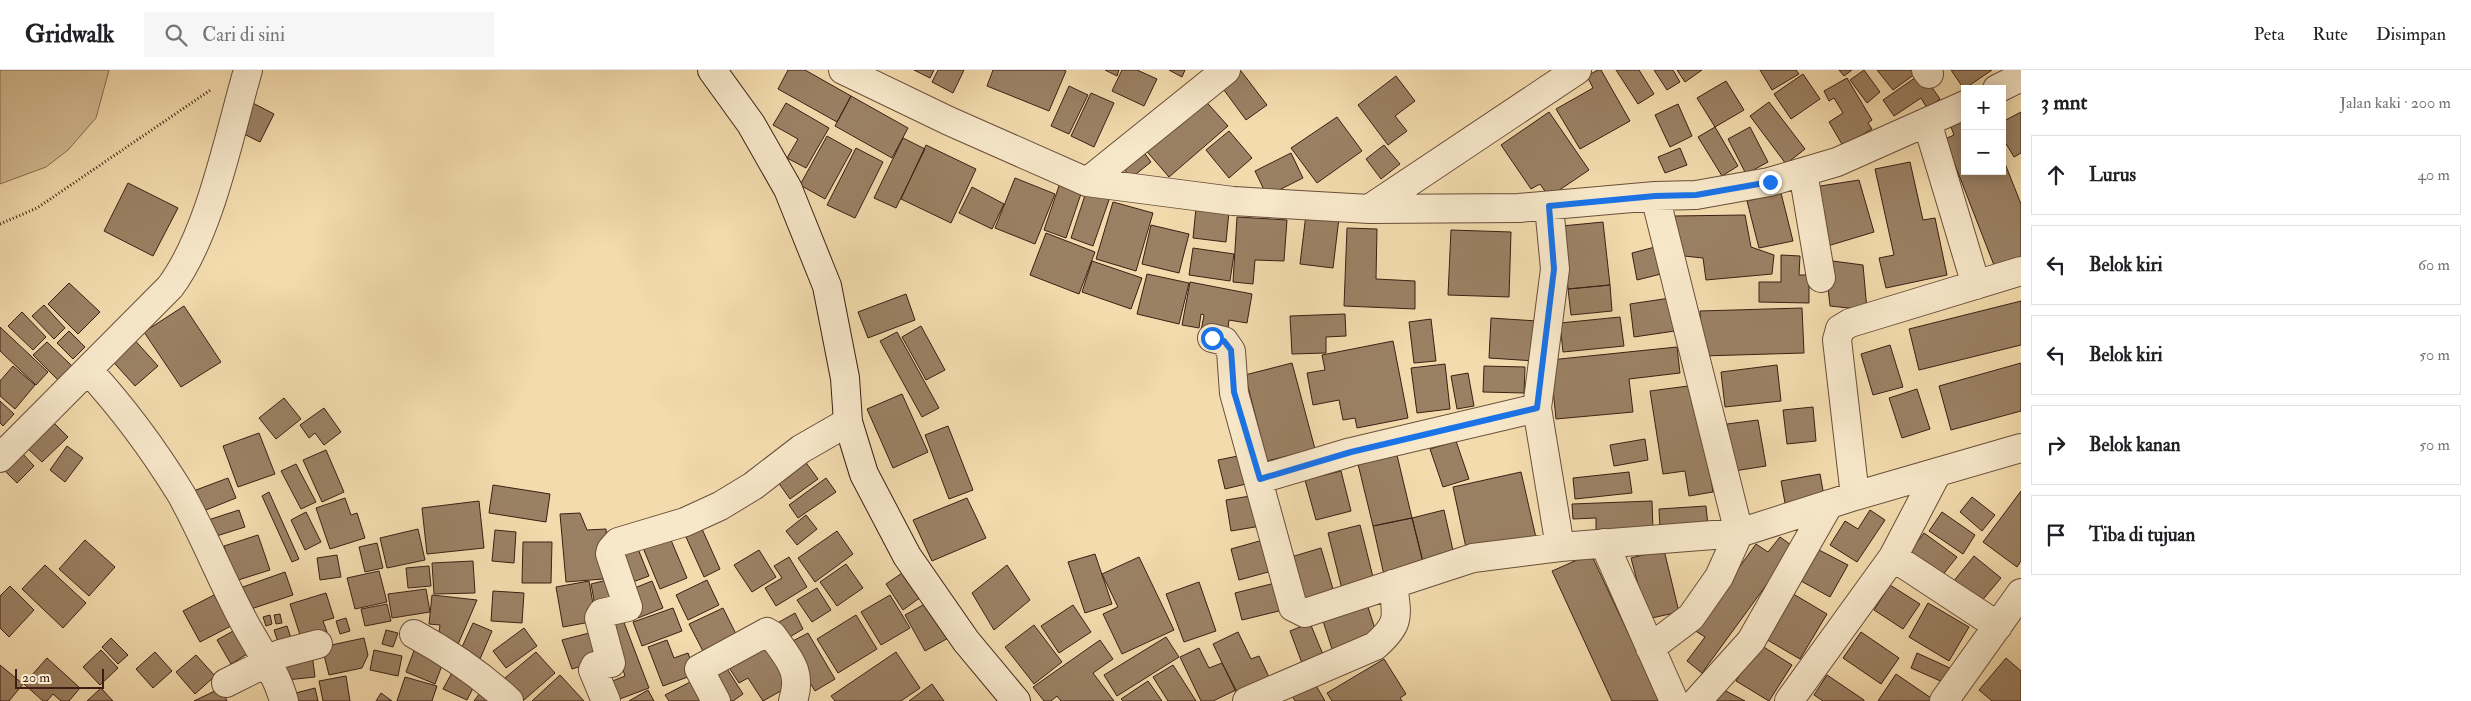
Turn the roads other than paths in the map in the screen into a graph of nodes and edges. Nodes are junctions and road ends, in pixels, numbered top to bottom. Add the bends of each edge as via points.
1 (248, 70) edge
2 (712, 70) edge
3 (843, 70) edge
4 (1226, 70) edge
5 (1577, 70) edge
6 (2021, 77) edge
7 (2005, 85) edge
8 (1961, 107) edge
9 (1927, 122) junction
10 (1803, 172) junction
11 (1087, 182) junction
12 (1655, 196) junction
13 (1549, 206) junction
14 (1369, 209) junction
15 (2021, 272) edge
16 (1821, 278) dead end
17 (1976, 285) junction
18 (1212, 338) dead end
19 (88, 370) junction
20 (1537, 408) junction
21 (848, 422) junction
22 (2021, 448) edge
23 (0, 458) edge
24 (1937, 472) junction
25 (1260, 479) junction
26 (1842, 500) junction
27 (1740, 533) junction
28 (1604, 543) junction
29 (1560, 547) junction
30 (1893, 557) junction
31 (1393, 584) junction
32 (2021, 593) edge
33 (1998, 626) junction
34 (414, 634) dead end
35 (318, 644) dead end
36 (1650, 648) junction
37 (268, 662) junction
38 (226, 683) dead end
39 (284, 701) edge
40 (509, 701) edge
41 (606, 701) edge
42 (716, 701) edge
43 (793, 701) edge
44 (1016, 701) edge
45 (1247, 701) edge
46 (1674, 701) edge
47 (1697, 701) edge
48 (1789, 701) edge
49 (1944, 701) edge

1 - 19 street via 210,202 184,267 170,286
2 - 21 street via 751,124 788,189 827,286 845,378
3 - 11 street
4 - 11 street
5 - 14 street
6 - 7 street
8 - 9 street
9 - 10 street via 1837,162
9 - 17 street
10 - 12 street via 1770,182 1696,195
10 - 16 street
11 - 14 street via 1233,201
12 - 13 street
12 - 27 street
13 - 14 street
13 - 20 street via 1554,269
15 - 17 street
17 - 26 street via 1850,323 1840,329
18 - 25 street via 1224,341 1231,350 1234,392
19 - 23 street
19 - 37 street via 121,405 180,494
20 - 25 street via 1351,452
20 - 29 street
21 - 41 street via 802,449 720,506 686,522 626,539 614,546 610,554 628,607 599,616 611,663 595,666 593,670
21 - 44 street via 864,474 907,556 966,641
22 - 24 street
24 - 26 street
24 - 30 street
25 - 31 street via 1294,607 1298,611 1305,613
26 - 27 street
26 - 47 street via 1751,641
27 - 28 street
27 - 36 street via 1719,577 1691,617
28 - 29 street
28 - 36 street
29 - 31 street via 1473,558
30 - 33 street
30 - 48 street
31 - 45 street via 1396,621 1386,637 1375,646
32 - 33 street
33 - 49 street
34 - 40 street via 488,682
35 - 37 street via 280,654
36 - 46 street
37 - 38 street
37 - 39 street
42 - 43 street via 699,669 767,632 795,671 797,688

